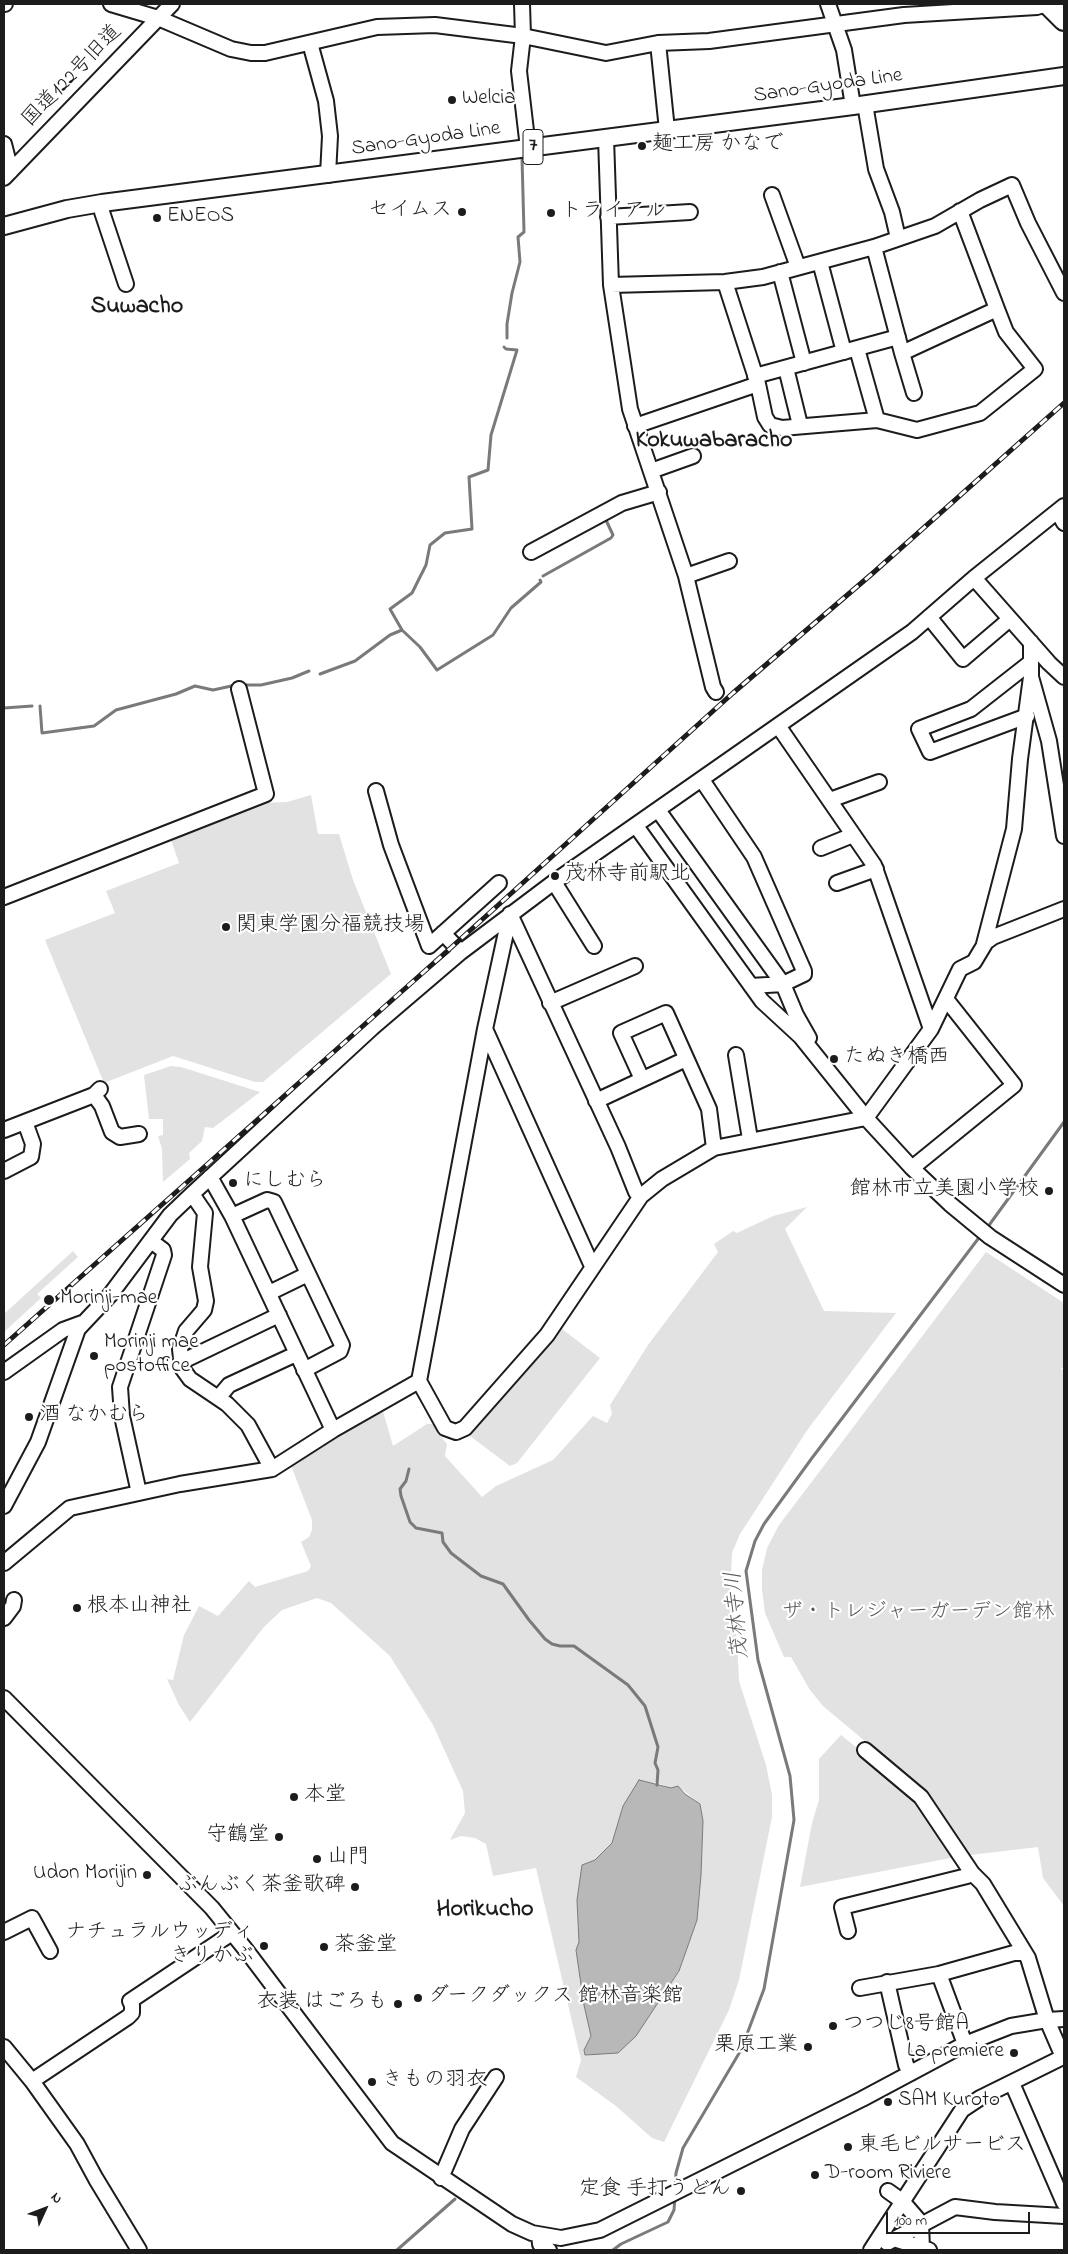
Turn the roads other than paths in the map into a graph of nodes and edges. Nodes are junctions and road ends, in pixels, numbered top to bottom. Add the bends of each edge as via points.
1 (111, 4) edge
2 (172, 4) edge
3 (522, 4) edge
4 (828, 4) edge
5 (1047, 4) edge
6 (939, 9) edge
7 (158, 18) junction
8 (1064, 20) edge
9 (836, 23) junction
10 (523, 36) junction
11 (310, 43) junction
12 (658, 43) junction
13 (1064, 76) edge
14 (859, 105) junction
15 (667, 130) junction
16 (606, 138) junction
17 (4, 144) edge
18 (528, 148) junction
19 (7, 175) edge
20 (328, 175) junction
21 (772, 195) dead end
22 (102, 204) junction
23 (960, 211) junction
24 (690, 212) dead end
25 (608, 217) junction
26 (4, 226) edge
27 (898, 238) junction
28 (874, 247) junction
29 (820, 262) junction
30 (798, 268) junction
31 (780, 272) junction
32 (725, 282) junction
33 (126, 284) dead end
34 (611, 285) junction
35 (1064, 293) edge
36 (997, 309) junction
37 (898, 337) junction
38 (851, 350) junction
39 (902, 353) junction
40 (804, 363) junction
41 (786, 368) junction
42 (756, 380) junction
43 (914, 393) dead end
44 (877, 420) junction
45 (800, 425) junction
46 (635, 426) junction
47 (693, 456) dead end
48 (651, 471) junction
49 (658, 492) junction
50 (1062, 513) edge
51 (531, 552) dead end
52 (729, 561) dead end
53 (686, 576) junction
54 (974, 578) junction
55 (929, 617) junction
56 (1010, 619) junction
57 (1030, 642) junction
58 (1031, 662) junction
59 (1031, 677) junction
60 (1064, 677) edge
61 (240, 689) dead end
62 (716, 692) dead end
63 (1027, 716) junction
64 (779, 727) junction
65 (702, 780) junction
66 (879, 782) dead end
67 (376, 791) dead end
68 (830, 800) junction
69 (658, 810) junction
70 (636, 826) junction
71 (853, 835) junction
72 (1064, 836) edge
73 (821, 848) dead end
74 (876, 869) junction
75 (554, 882) junction
76 (500, 883) dead end
77 (837, 883) dead end
78 (4, 897) edge
79 (1064, 909) edge
80 (510, 914) junction
81 (443, 933) junction
82 (986, 942) junction
83 (594, 946) dead end
84 (461, 952) junction
85 (635, 966) dead end
86 (783, 984) junction
87 (751, 986) junction
88 (946, 999) junction
89 (550, 1004) junction
90 (485, 1029) junction
91 (931, 1029) junction
92 (736, 1055) dead end
93 (686, 1059) junction
94 (823, 1062) junction
95 (642, 1079) junction
96 (596, 1101) junction
97 (866, 1118) junction
98 (25, 1122) junction
99 (4, 1130) edge
100 (139, 1134) dead end
101 (750, 1139) junction
102 (714, 1148) junction
103 (912, 1168) junction
104 (4, 1171) edge
105 (210, 1177) junction
106 (192, 1194) junction
107 (641, 1196) junction
108 (232, 1216) junction
109 (151, 1241) junction
110 (592, 1266) junction
111 (308, 1274) junction
112 (1064, 1285) edge
113 (269, 1293) junction
114 (279, 1315) junction
115 (82, 1323) junction
116 (296, 1354) junction
117 (181, 1362) junction
118 (304, 1370) junction
119 (4, 1372) edge
120 (419, 1381) junction
121 (218, 1398) junction
122 (334, 1430) junction
123 (272, 1469) junction
124 (139, 1493) junction
125 (4, 1506) edge
126 (4, 1564) edge
127 (14, 1600) dead end
128 (4, 1618) edge
129 (4, 1698) edge
130 (865, 1750) dead end
131 (972, 1873) junction
132 (848, 1931) dead end
133 (4, 1932) edge
134 (232, 1933) junction
135 (50, 1952) dead end
136 (1024, 1953) junction
137 (939, 1974) junction
138 (886, 1982) junction
139 (860, 1988) dead end
140 (1047, 2020) junction
141 (1064, 2020) edge
142 (965, 2044) junction
143 (4, 2047) edge
144 (1064, 2057) edge
145 (911, 2073) junction
146 (496, 2077) dead end
147 (32, 2081) junction
148 (1012, 2083) junction
149 (441, 2178) junction
150 (888, 2191) dead end
151 (902, 2201) junction
152 (1064, 2203) edge
153 (1064, 2216) edge
154 (922, 2223) junction
155 (539, 2235) junction
156 (889, 2243) edge
157 (926, 2249) edge
158 (139, 2250) edge
159 (549, 2250) edge
160 (871, 2250) edge

1 - 7 street
2 - 7 street, 国道122号旧道
3 - 10 street
4 - 9 street
5 - 6 street via 1037,7
5 - 8 highway
6 - 9 street
7 - 11 street via 244,52 265,53
7 - 19 street, 国道122号旧道
9 - 12 street via 709,40
9 - 14 street
10 - 11 street via 435,25 398,25
10 - 12 street via 606,53
10 - 18 street via 519,71
11 - 20 street via 326,101 330,136
12 - 15 street
13 - 14 main road, Sano-Gyoda Line / 7
14 - 15 main road, Sano-Gyoda Line / 7
14 - 27 street
15 - 16 main road, Sano-Gyoda Line / 7
16 - 18 main road, Sano-Gyoda Line / 7
16 - 25 street
17 - 19 street
18 - 20 main road, Sano-Gyoda Line / 7
20 - 22 main road, Sano-Gyoda Line / 7
21 - 30 street
22 - 26 main road, Sano-Gyoda Line / 7 via 68,209
22 - 33 street
23 - 27 street via 935,226
23 - 35 street via 1012,185
23 - 36 street
24 - 25 street
25 - 34 street
27 - 28 street
28 - 29 street
28 - 37 street
29 - 30 street
29 - 38 street
30 - 31 street
31 - 32 street
31 - 40 street
32 - 34 street
32 - 42 street
34 - 46 street
36 - 39 street
36 - 44 street via 1006,332 1035,369 980,412 917,430
37 - 38 street
37 - 39 street
38 - 40 street
38 - 44 street
39 - 43 street
40 - 41 street
41 - 42 street
41 - 45 street
42 - 45 street via 770,425 782,428
42 - 46 street
44 - 45 street
46 - 48 street
47 - 48 street
48 - 49 street
49 - 51 street via 622,504
49 - 53 street
50 - 54 street
52 - 53 street
53 - 62 street
54 - 55 street
54 - 56 street
55 - 56 street via 963,659
55 - 64 street
56 - 57 street
57 - 58 street
57 - 60 street
58 - 59 street
58 - 63 street via 971,709 919,729 930,752
59 - 63 street
59 - 72 street via 1049,741
61 - 78 street via 266,794
63 - 82 street via 1014,829 984,944
64 - 65 street
64 - 68 street
65 - 69 street
65 - 86 street via 754,857 804,971 804,974
66 - 68 street
67 - 81 street via 391,845 428,946
68 - 71 street
69 - 70 street
69 - 86 street
70 - 75 street
70 - 87 street
71 - 73 street
71 - 74 street
74 - 77 street
74 - 91 street
75 - 80 street
75 - 83 street
76 - 81 street
79 - 82 street via 993,936
80 - 84 street
80 - 89 street
80 - 90 street
81 - 84 street
82 - 88 street via 974,962 960,970
84 - 105 street via 364,1035
85 - 89 street
86 - 87 street
86 - 94 street via 796,1015
87 - 94 street via 768,1008 784,1019
88 - 91 street
88 - 103 street via 1014,1085
89 - 96 street
90 - 110 street
90 - 120 street
91 - 97 street
92 - 101 street
93 - 95 street
93 - 95 street via 666,1013 621,1034
93 - 102 street via 709,1109
94 - 97 street
95 - 96 street
96 - 107 street via 636,1192
97 - 101 street
97 - 103 street
98 - 99 street
98 - 100 street via 97,1092 112,1132 120,1137
98 - 104 street via 33,1144 31,1157
101 - 102 street
102 - 107 street via 662,1179
103 - 112 street via 990,1236
105 - 106 street
105 - 108 street
106 - 109 street
106 - 117 street via 205,1213 200,1267 206,1301 204,1310 186,1331 180,1349
107 - 110 street
108 - 111 street via 267,1200 274,1202
108 - 113 street
109 - 115 street via 110,1295
109 - 124 street via 163,1250 164,1255 120,1387 122,1416
110 - 120 street via 547,1335 465,1428 456,1432 445,1428
111 - 113 street
111 - 118 street via 342,1345 340,1351
113 - 114 street
114 - 116 street
114 - 117 street
115 - 119 street via 57,1334
115 - 125 street via 38,1442
116 - 118 street
116 - 121 street via 230,1385
117 - 121 street via 190,1379
118 - 122 street
120 - 122 street
121 - 123 street via 248,1426
122 - 123 street
123 - 124 street
124 - 126 street via 70,1508
127 - 128 street
129 - 134 street via 172,1866
130 - 131 street via 921,1797
131 - 132 street via 842,1907
131 - 136 street via 983,1884
133 - 135 street via 32,1918
134 - 147 street via 130,2002 132,2013 128,2017
134 - 149 street via 392,2143
136 - 137 street
136 - 140 street
137 - 138 street
137 - 142 street
138 - 139 street
138 - 145 street via 906,2065
140 - 141 street
140 - 142 street via 1011,2026
140 - 144 street
142 - 145 street
143 - 147 street
144 - 148 street
145 - 155 street via 614,2224 586,2234 561,2238
146 - 149 street via 462,2129
147 - 158 street via 77,2144
148 - 151 street via 962,2110
148 - 152 street
149 - 155 street via 512,2224
150 - 151 street
151 - 154 street
151 - 156 street
153 - 154 street via 955,2207
154 - 156 street
154 - 157 street
155 - 159 street via 540,2244
156 - 157 street
156 - 160 street

